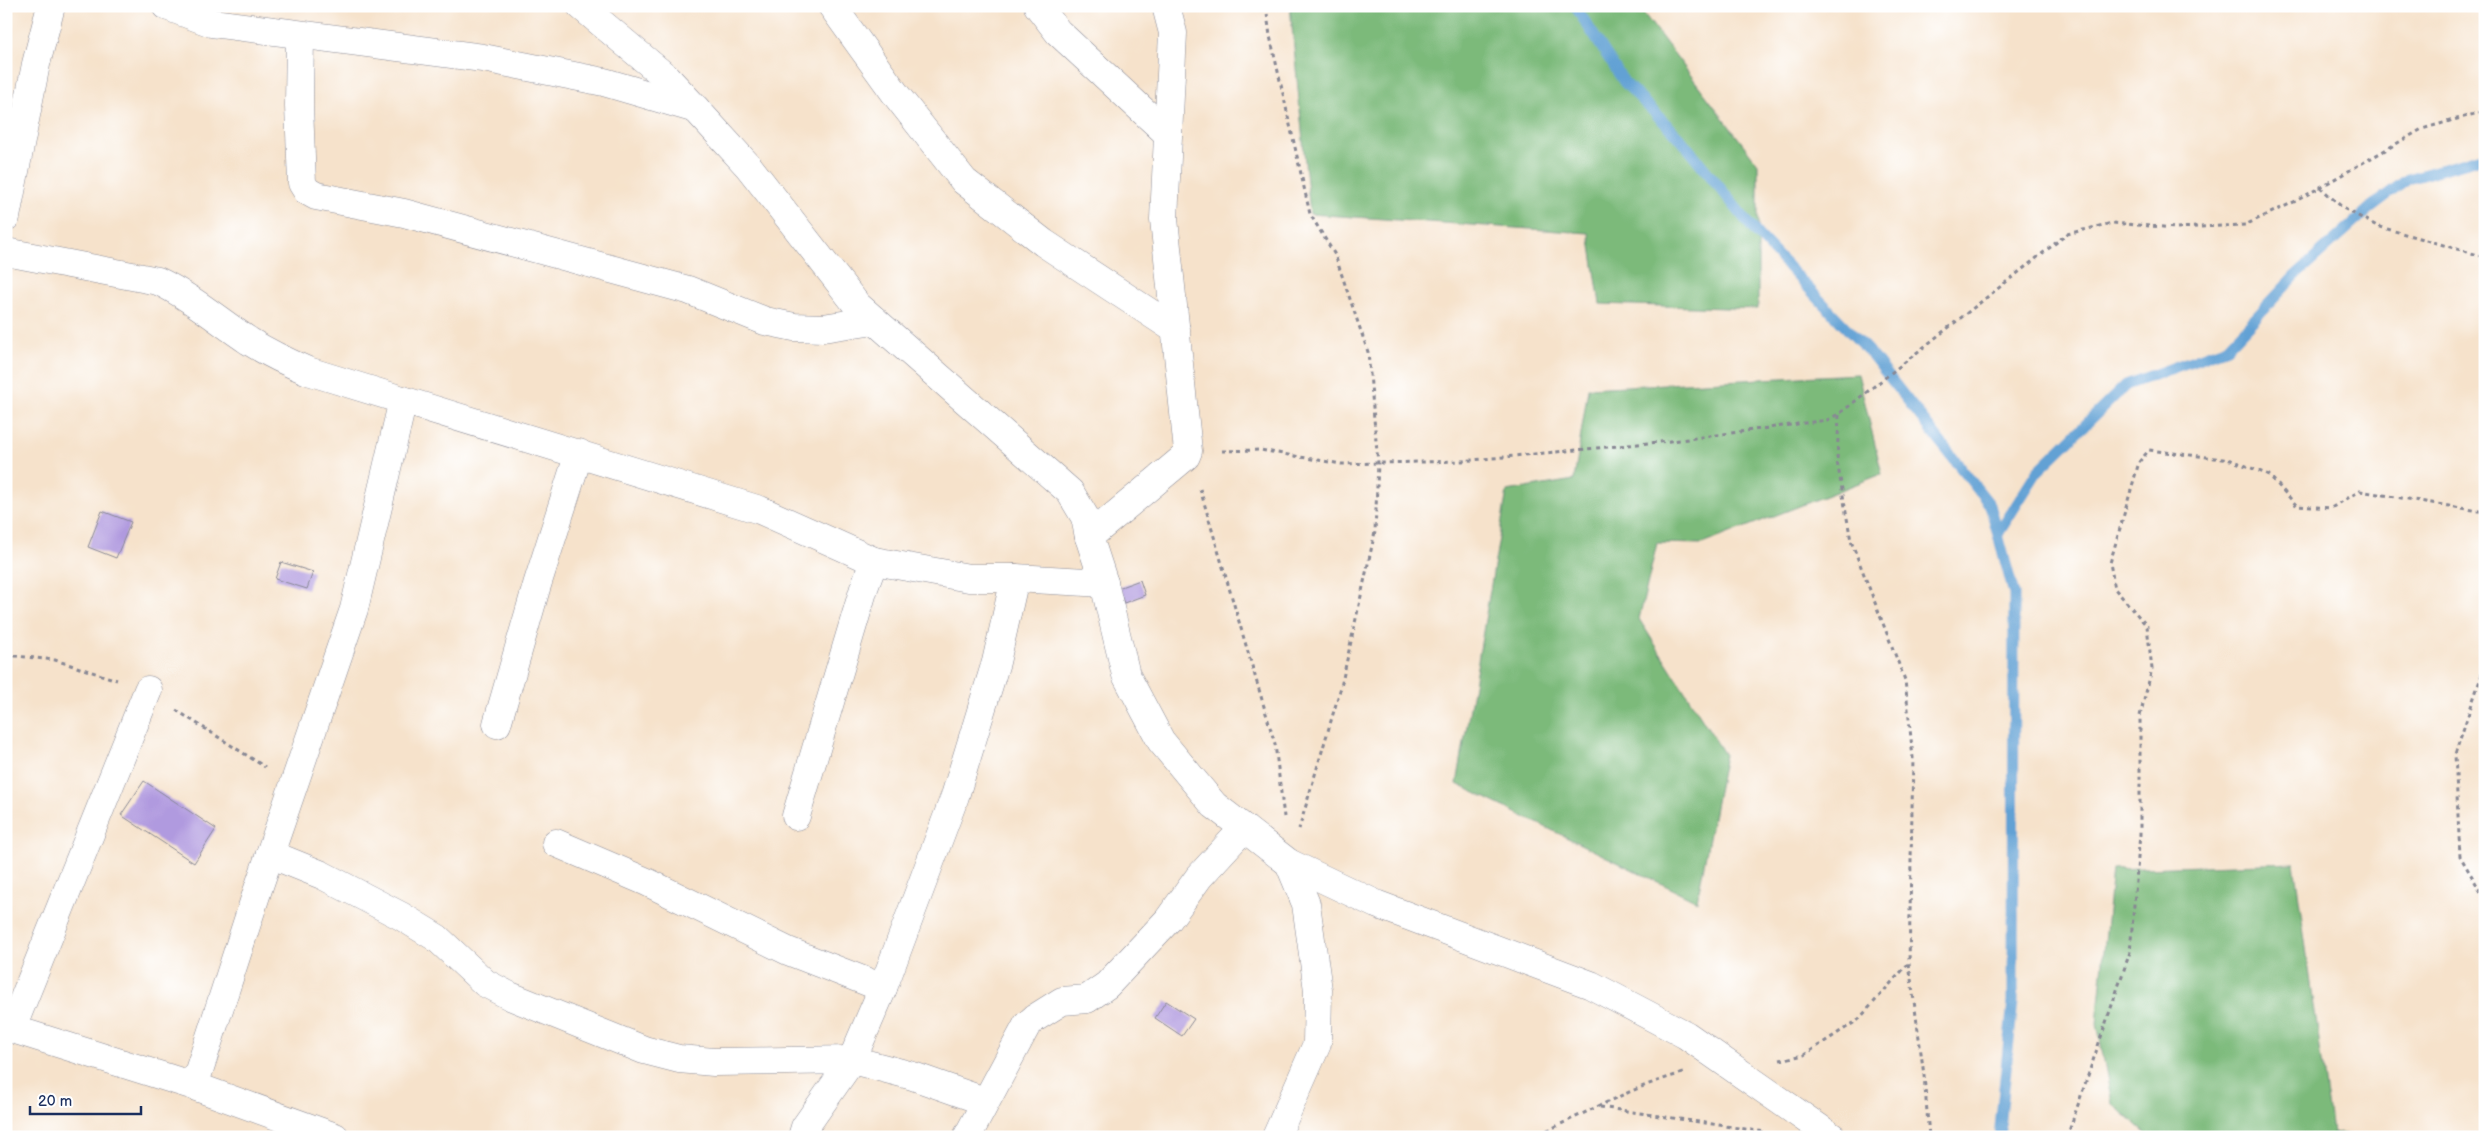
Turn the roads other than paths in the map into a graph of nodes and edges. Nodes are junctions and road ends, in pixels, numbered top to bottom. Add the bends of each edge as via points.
1 (51, 6) edge
2 (166, 6) edge
3 (580, 6) edge
4 (832, 6) edge
5 (1038, 6) edge
6 (1166, 6) edge
7 (300, 35) junction
8 (696, 109) junction
9 (1168, 134) junction
10 (6, 217) edge
11 (6, 252) edge
12 (874, 320) junction
13 (1176, 330) junction
14 (403, 400) junction
15 (579, 453) junction
16 (1089, 537) junction
17 (874, 562) junction
18 (1015, 578) junction
19 (1104, 583) junction
20 (148, 690) dead end
21 (497, 724) dead end
22 (796, 816) dead end
23 (1244, 828) junction
24 (556, 843) dead end
25 (270, 854) junction
26 (1289, 863) junction
27 (883, 988) junction
28 (9, 1028) edge
29 (852, 1060) junction
30 (194, 1086) junction
31 (984, 1101) junction
32 (326, 1136) edge
33 (802, 1137) edge
34 (967, 1137) edge
35 (1276, 1137) edge
36 (1832, 1137) edge

1 - 10 street via 36,64
2 - 7 street via 212,23
3 - 8 street via 667,78
4 - 13 street via 964,181 1044,244
5 - 9 street via 1058,32
6 - 9 street via 1173,33
7 - 8 street via 483,58 604,82
7 - 12 street via 302,183 316,196 404,213 688,290 765,321 823,328
8 - 12 street via 749,167 857,305
9 - 13 street via 1164,219
11 - 14 street via 158,281 277,358 308,371
12 - 16 street via 1070,492 1085,517
13 - 16 street via 1186,456
14 - 15 street
14 - 25 street via 354,609
15 - 17 street via 760,510
15 - 21 street
16 - 19 street
17 - 18 street via 969,578
17 - 22 street
18 - 19 street
18 - 27 street via 996,662 955,796
19 - 23 street via 1126,675 1161,741 1214,805
20 - 28 street
23 - 26 street
23 - 31 street via 1198,877 1168,920 1107,985 1087,999 1062,1001 1027,1025
24 - 27 street via 647,882 788,951
25 - 29 street via 322,875 402,916 437,938 485,983 644,1050 679,1059 714,1062
25 - 30 street
26 - 35 street via 1306,904 1318,990 1317,1044
26 - 36 street via 1376,904 1591,985 1686,1035
27 - 29 street
28 - 30 street
29 - 31 street via 913,1076
29 - 33 street via 805,1127
30 - 32 street
31 - 34 street

